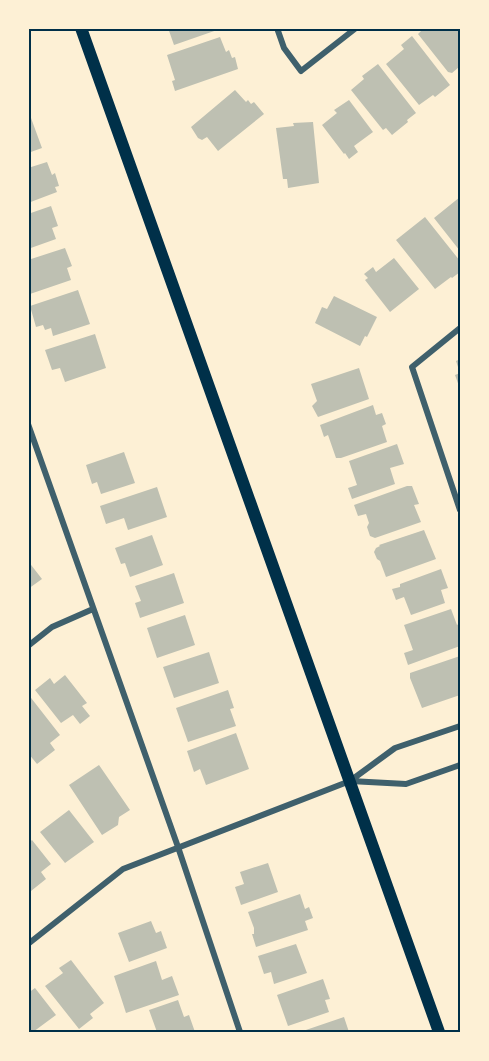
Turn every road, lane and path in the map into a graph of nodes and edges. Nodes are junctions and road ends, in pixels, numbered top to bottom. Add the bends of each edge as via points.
1 (81, 28) edge
2 (277, 28) edge
3 (356, 28) edge
4 (460, 328) edge
5 (28, 424) edge
6 (460, 510) edge
7 (93, 609) junction
8 (28, 646) edge
9 (460, 726) edge
10 (460, 765) edge
11 (350, 781) junction
12 (178, 847) junction
13 (28, 944) edge
14 (240, 1032) edge
15 (439, 1032) edge

1 - 11 main road
2 - 3 street via 284,48 301,71
4 - 6 street via 412,367
5 - 7 street
7 - 8 street via 52,627
7 - 12 street
9 - 11 street via 395,748
10 - 11 street via 405,784
11 - 12 street
11 - 15 main road
12 - 13 street via 123,869
12 - 14 street

